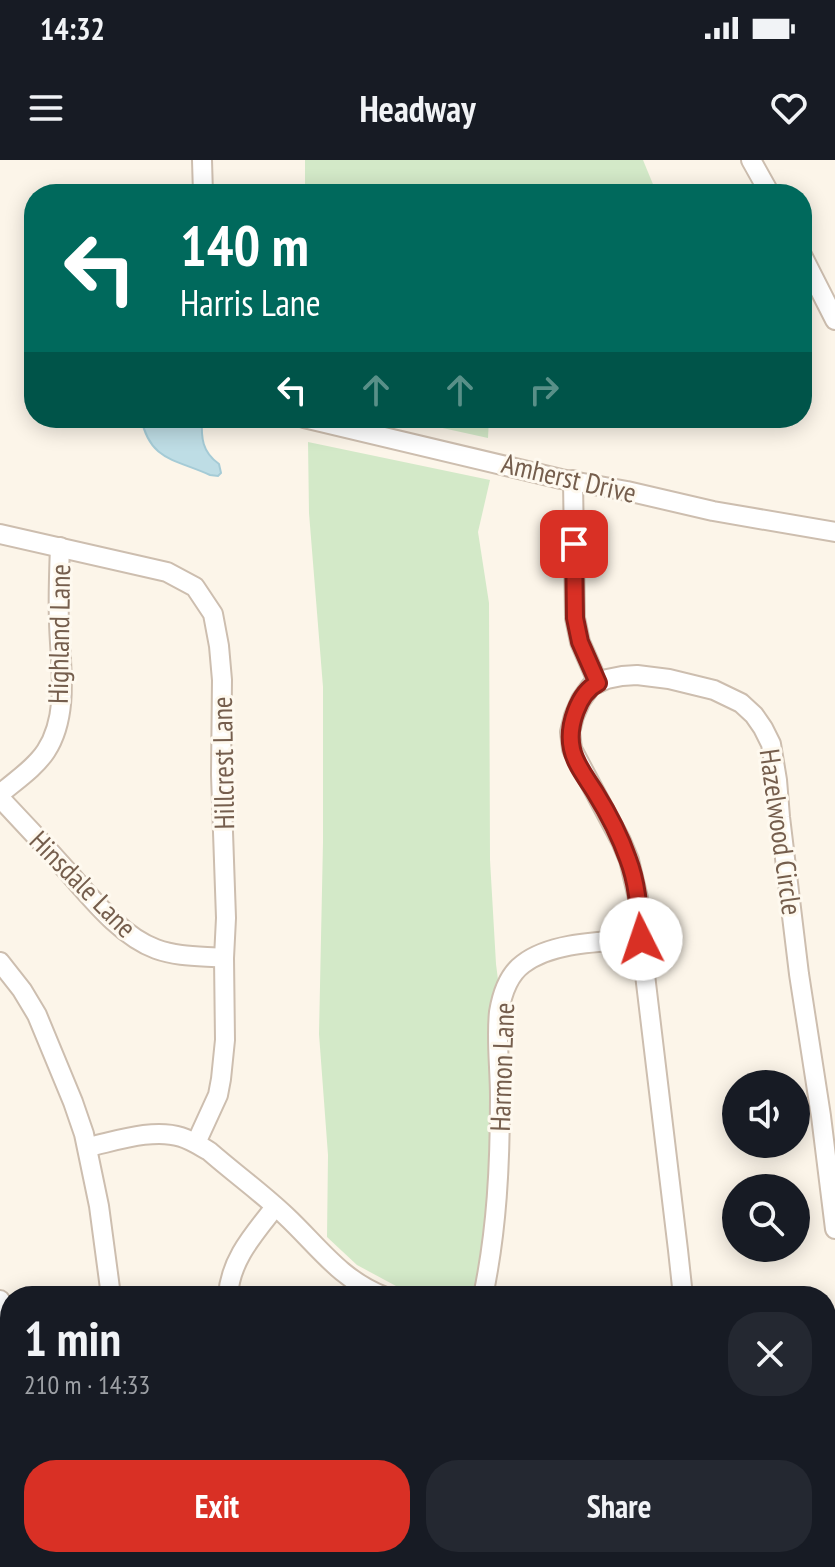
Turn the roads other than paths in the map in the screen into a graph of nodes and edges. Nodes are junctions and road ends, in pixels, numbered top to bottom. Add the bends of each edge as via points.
1 (202, 160) edge
2 (751, 160) edge
3 (203, 184) edge
4 (764, 184) edge
5 (812, 275) edge
6 (835, 320) edge
7 (347, 428) edge
8 (573, 480) junction
9 (835, 532) edge
10 (0, 534) edge
11 (60, 547) junction
12 (598, 683) junction
13 (0, 796) edge
14 (641, 939) junction
15 (224, 958) junction
16 (0, 962) edge
17 (196, 1143) junction
18 (88, 1147) junction
19 (275, 1207) junction
20 (835, 1229) edge
21 (110, 1286) edge
22 (229, 1286) edge
23 (364, 1286) edge
24 (485, 1286) edge
25 (682, 1286) edge

1 - 3 street
2 - 4 street
5 - 6 street
7 - 8 street, Amherst Drive
8 - 9 street, Amherst Drive
8 - 12 street via 575,618
10 - 11 street, Hillcrest Lane
11 - 13 street, Highland Lane via 62,672 57,724 44,754
11 - 15 street, Hillcrest Lane via 167,572 195,587 213,614 222,680
12 - 14 street via 574,716 572,749 629,860
12 - 20 street, Hazelwood Circle via 637,675 714,690 748,709 771,744
13 - 15 street, Hinsdale Lane via 128,934 164,952
14 - 24 street, Harmon Lane via 579,944 535,957 511,977 503,993 497,1200
14 - 25 street
15 - 17 street, Hillcrest Lane via 221,1079
16 - 18 street via 37,1015
17 - 18 street via 159,1133
17 - 19 street
18 - 21 street
19 - 22 street via 237,1259
19 - 23 street via 346,1276

